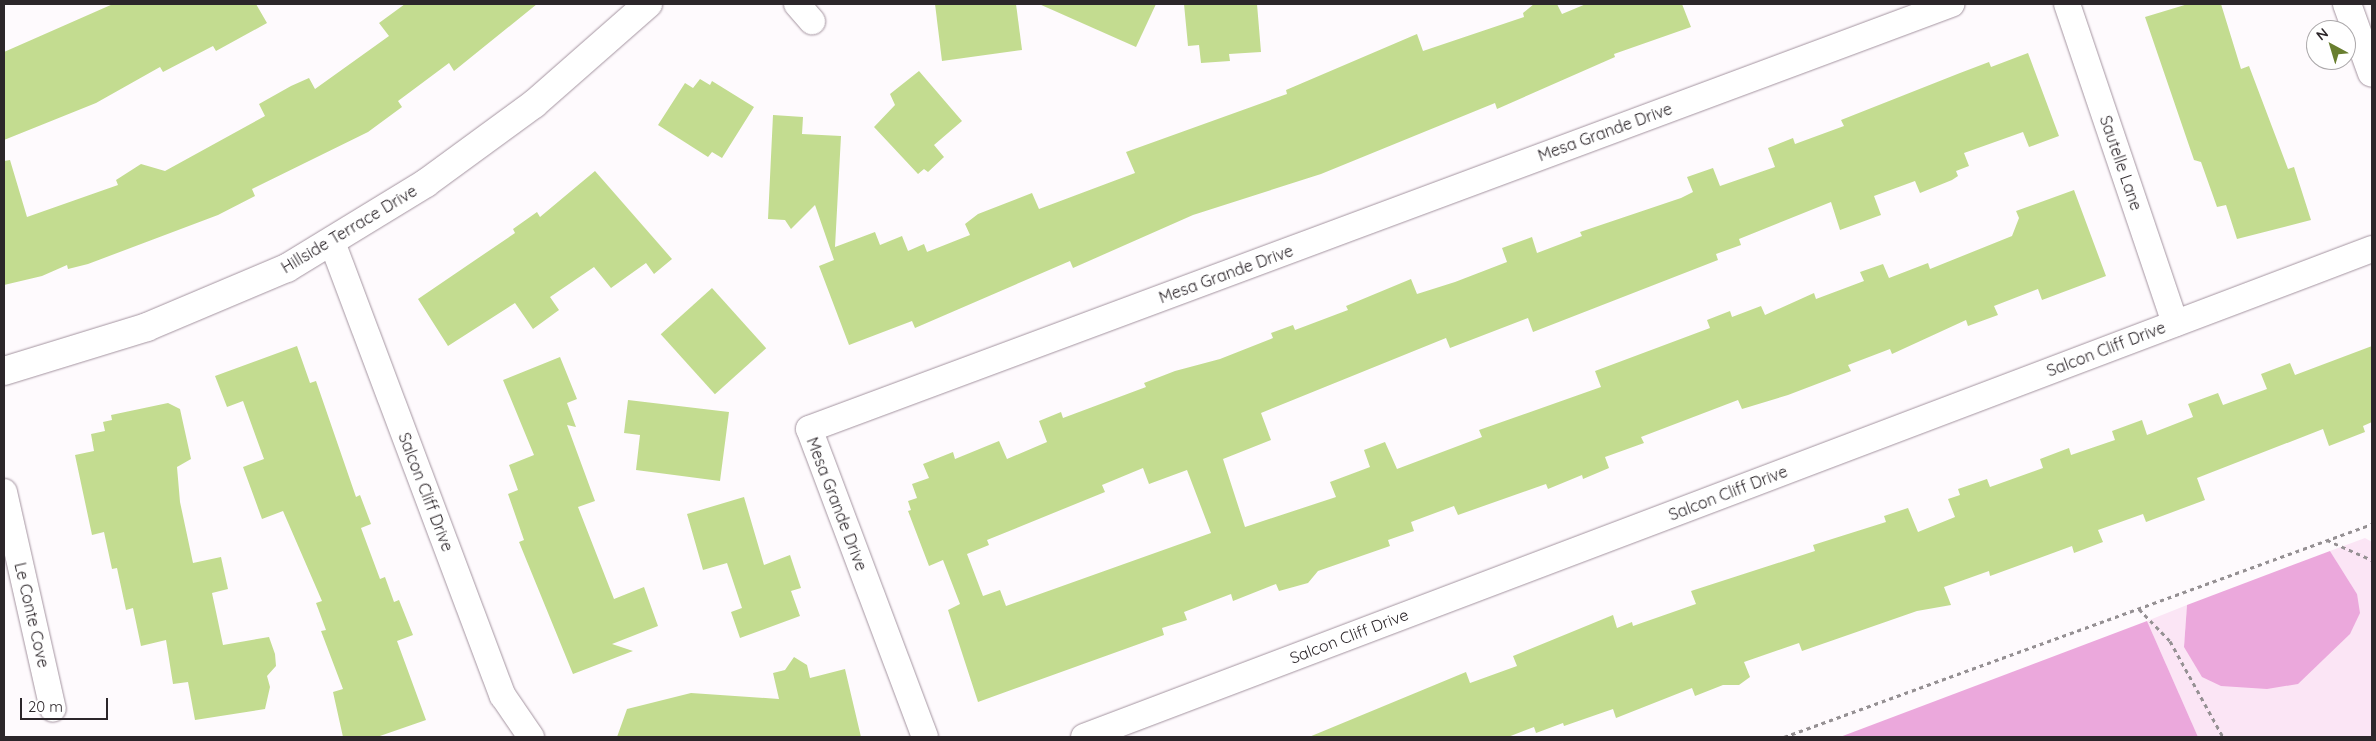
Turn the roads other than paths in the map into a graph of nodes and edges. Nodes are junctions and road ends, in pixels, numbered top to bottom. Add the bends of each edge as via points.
1 (648, 4) edge
2 (1951, 4) edge
3 (2067, 4) edge
4 (2347, 4) edge
5 (2372, 73) edge
6 (332, 242) junction
7 (2372, 249) edge
8 (2175, 322) junction
9 (4, 371) edge
10 (4, 492) edge
11 (53, 709) dead end
12 (531, 737) edge
13 (925, 737) edge
14 (1084, 737) edge

1 - 6 street, Hillside Terrace Drive via 534,104 426,183
2 - 13 street, Mesa Grande Drive via 809,428
3 - 8 street, Sautelle Lane
4 - 5 street
6 - 9 street, Hillside Terrace Drive via 236,292 186,312
6 - 12 street, Salcon Cliff Drive via 503,696
7 - 8 street, Salcon Cliff Drive
8 - 14 street, Salcon Cliff Drive
10 - 11 street, Le Conte Cove

